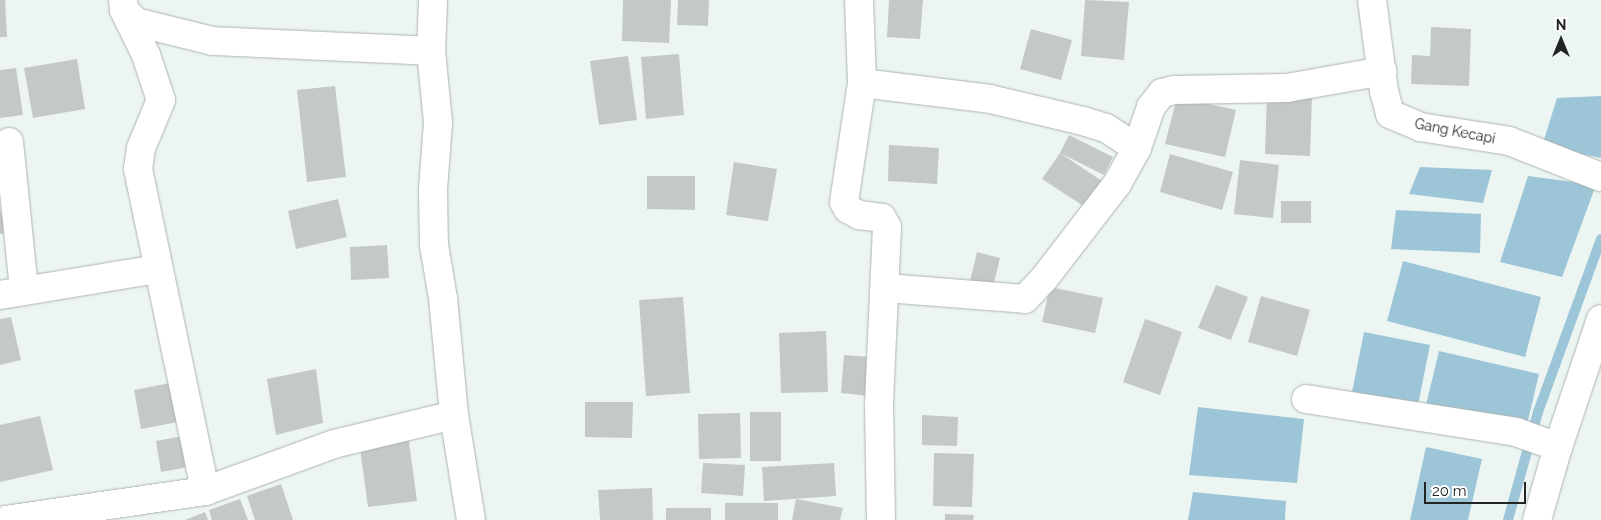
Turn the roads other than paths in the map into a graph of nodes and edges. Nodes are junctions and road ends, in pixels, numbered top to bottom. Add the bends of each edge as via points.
1 (433, 0) edge
2 (859, 0) edge
3 (1372, 0) edge
4 (124, 5) edge
5 (431, 51) junction
6 (1383, 71) junction
7 (862, 83) junction
8 (10, 142) dead end
9 (1136, 148) junction
10 (1601, 177) edge
11 (157, 269) junction
12 (886, 288) junction
13 (12, 293) edge
14 (1601, 319) edge
15 (1306, 398) dead end
16 (454, 416) junction
17 (1542, 441) junction
18 (205, 491) junction
19 (108, 512) edge
20 (6, 520) edge
21 (471, 520) edge
22 (881, 520) edge
23 (1538, 520) edge

1 - 5 street
2 - 7 street
3 - 6 street, Gang Kecapi
4 - 5 street via 136,22 213,41
4 - 11 street via 161,100 141,148 138,169
5 - 16 street via 438,123 433,190 434,245 443,298
6 - 9 street via 1287,88 1174,90 1162,94 1147,116
6 - 10 street, Gang Kecapi via 1390,114 1420,127 1509,141
7 - 9 street via 990,99 1083,120 1106,128
7 - 12 street via 844,202 859,215 882,218 887,227
8 - 13 street
9 - 12 street via 1117,184 1044,280 1025,299
11 - 13 street
11 - 18 street
12 - 22 street via 879,405
14 - 17 street
15 - 17 street
16 - 18 street via 334,444
16 - 21 street
17 - 23 street
18 - 19 street
19 - 20 street

